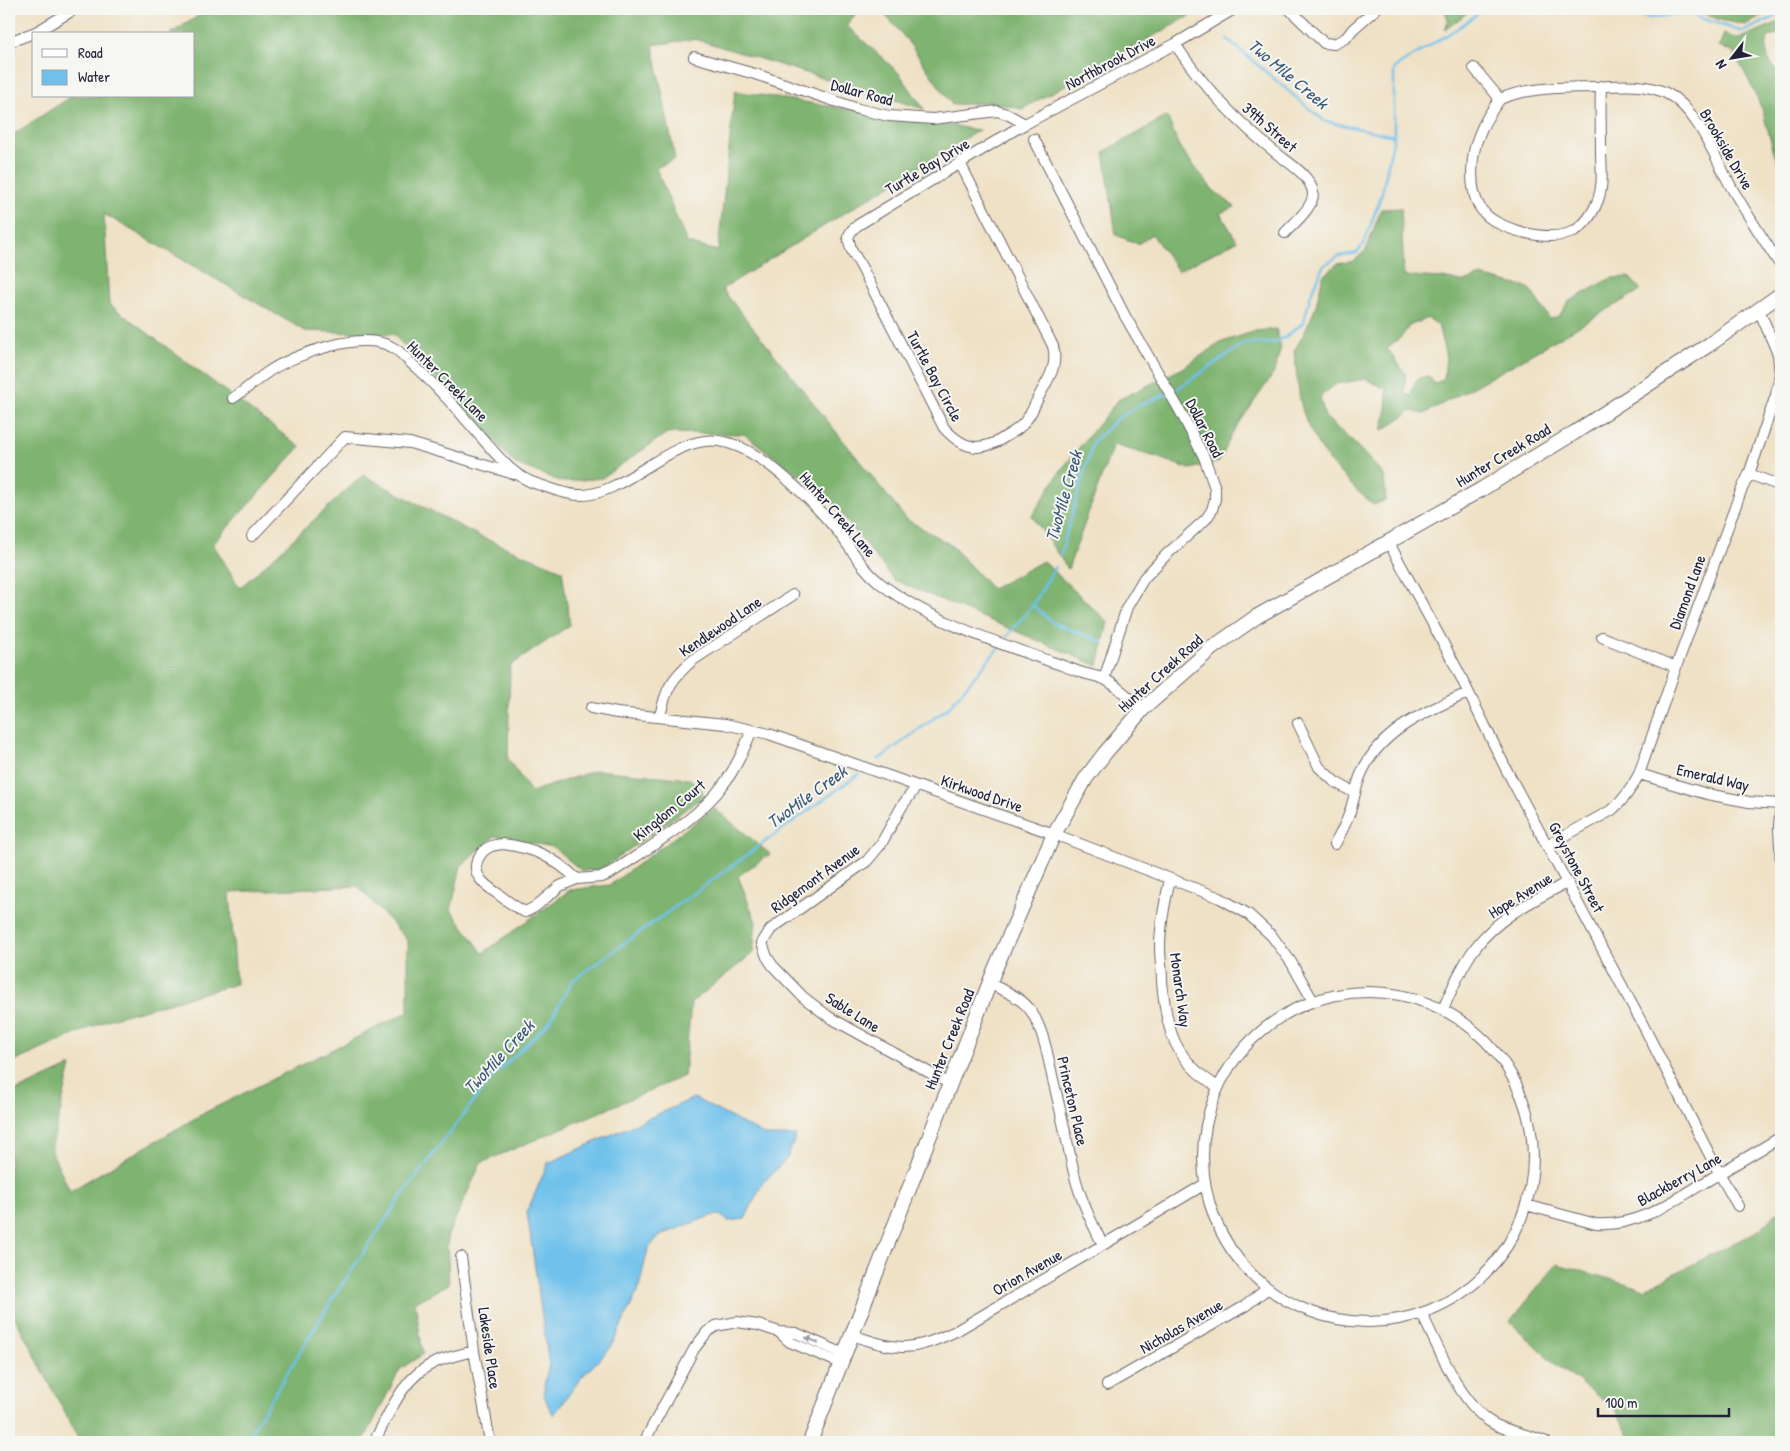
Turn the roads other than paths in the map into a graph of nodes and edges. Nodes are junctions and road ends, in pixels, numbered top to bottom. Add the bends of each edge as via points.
1 (74, 9) edge
2 (1234, 9) edge
3 (1289, 9) edge
4 (1376, 9) edge
5 (36, 32) edge
6 (32, 33) edge
7 (9, 42) edge
8 (1175, 44) junction
9 (694, 57) dead end
10 (1474, 68) dead end
11 (1601, 86) junction
12 (1500, 99) junction
13 (1025, 124) junction
14 (1034, 139) dead end
15 (960, 163) junction
16 (1285, 233) dead end
17 (848, 237) joint
18 (1781, 266) edge
19 (1781, 294) edge
20 (1759, 310) junction
21 (233, 398) dead end
22 (1748, 474) junction
23 (520, 476) junction
24 (1781, 486) edge
25 (252, 536) dead end
26 (1389, 543) junction
27 (793, 595) dead end
28 (1602, 637) dead end
29 (1676, 667) junction
30 (1104, 679) junction
31 (1468, 694) junction
32 (591, 708) dead end
33 (1142, 709) junction
34 (660, 716) junction
35 (1298, 723) dead end
36 (752, 730) junction
37 (1639, 774) junction
38 (916, 787) junction
39 (1355, 793) junction
40 (1781, 802) edge
41 (1054, 834) junction
42 (1335, 844) dead end
43 (1548, 845) junction
44 (1781, 864) edge
45 (577, 879) junction
46 (1170, 879) junction
47 (1568, 882) junction
48 (762, 943) joint
49 (990, 984) junction
50 (1313, 1001) junction
51 (1443, 1009) junction
52 (950, 1084) junction
53 (1218, 1087) junction
54 (1781, 1137) edge
55 (1719, 1173) junction
56 (1205, 1184) junction
57 (1526, 1204) junction
58 (1738, 1206) dead end
59 (1103, 1244) junction
60 (461, 1257) dead end
61 (1268, 1288) junction
62 (1422, 1314) junction
63 (852, 1335) junction
64 (474, 1351) junction
65 (842, 1358) junction
66 (1107, 1385) dead end
67 (374, 1442) edge
68 (490, 1442) edge
69 (644, 1442) edge
70 (810, 1442) edge
71 (1546, 1442) edge

1 - 5 street
2 - 8 street, Northbrook Drive
3 - 4 street via 1324,43 1334,44 1346,38
6 - 7 street
8 - 13 street, Northbrook Drive
8 - 16 street, 39th Street via 1211,93 1249,131 1309,182 1313,192 1311,202
9 - 13 street, Dollar Road via 858,109 890,116 933,119 997,111
10 - 12 street
11 - 12 street, Brookside Drive via 1526,91
11 - 12 street via 1602,179 1598,200 1588,220 1571,233 1561,236 1539,235 1498,223 1481,209 1476,200 1472,179 1475,147 1487,117
11 - 18 street, Brookside Drive via 1644,86 1674,98 1682,105 1701,130 1743,208
13 - 15 street, Turtle Bay Drive
14 - 30 street, Dollar Road via 1125,316 1204,457 1214,488 1213,506 1206,519 1144,578 1127,607
15 - 17 street, Turtle Bay Drive via 858,225
15 - 17 street, Turtle Bay Circle via 1056,357 1052,372 1027,420 1003,439 992,445 966,446 944,428 851,249
19 - 20 main road, Hunter Creek Road
20 - 22 street, Diamond Lane via 1778,354 1780,374 1776,395
20 - 26 main road, Hunter Creek Road via 1574,432
21 - 23 street, Hunter Creek Lane via 296,356 338,344 381,343 395,350 422,373
22 - 24 street
22 - 29 street, Diamond Lane
23 - 25 street, Hunter Creek Lane via 410,443 345,437
23 - 30 street, Hunter Creek Lane via 570,494 592,494 678,450 708,441 729,444 758,458 791,482 877,580 902,599 931,615
26 - 31 street, Greystone Street
26 - 33 main road, Hunter Creek Road via 1256,617 1206,654
27 - 34 street, Kendlewood Lane via 685,667 670,684
28 - 29 street
29 - 37 street, Diamond Lane
30 - 33 street
31 - 39 street via 1425,714 1389,737 1368,762
31 - 43 street, Greystone Street
32 - 34 street, Kirkwood Drive
33 - 41 main road, Hunter Creek Road via 1086,778
34 - 36 street, Kirkwood Drive
35 - 39 street via 1319,767 1335,782
36 - 38 street, Kirkwood Drive
36 - 45 street, Kingdom Court via 740,759 722,786 700,809 611,873
37 - 40 street, Emerald Way via 1708,794 1749,802
37 - 43 street, Diamond Lane via 1631,790 1612,810
38 - 41 street, Kirkwood Drive
38 - 48 street, Ridgemont Avenue via 867,861 771,929
39 - 42 street
40 - 44 street
41 - 46 street, Kirkwood Drive
41 - 49 main road, Hunter Creek Road
43 - 47 street, Greystone Street
45 - 45 street, Kingdom Court via 554,860 534,850 513,846 492,846 477,860 480,881 525,912 560,886
46 - 50 street, Kirkwood Drive via 1220,898 1257,920 1285,953
46 - 53 street, Monarch Way via 1160,947 1165,1011 1170,1032 1180,1052 1202,1077
47 - 51 street, Hope Avenue via 1532,901 1489,932 1463,967
47 - 55 street, Greystone Street
48 - 52 street, Sable Lane via 773,966 803,997 829,1017
49 - 52 main road, Hunter Creek Road
49 - 59 street, Princeton Place via 1022,1002 1040,1028 1074,1175
50 - 51 street via 1350,992 1388,992
50 - 53 street via 1289,1011 1260,1031 1231,1064
51 - 57 street via 1470,1027 1494,1050 1520,1092 1530,1123 1533,1156
52 - 63 main road, Hunter Creek Road
53 - 56 street via 1206,1124 1203,1151
54 - 55 street, Blackberry Lane
55 - 57 street, Blackberry Lane via 1658,1209 1638,1219 1617,1224 1596,1224
55 - 58 street, Greystone Street
56 - 59 street, Orion Avenue
56 - 61 street via 1215,1218 1231,1249
57 - 62 street via 1515,1234 1487,1272 1464,1292
59 - 63 street, Orion Avenue via 936,1340 894,1348
60 - 64 street, Lakeside Place
61 - 62 street via 1303,1309 1342,1320 1382,1322
61 - 66 street, Nicholas Avenue via 1245,1306
62 - 71 street via 1456,1382 1483,1416 1502,1427
63 - 65 main road, Hunter Creek Road
64 - 67 street via 437,1362 418,1372 397,1397
64 - 68 street, Lakeside Place
65 - 69 street via 790,1342 779,1332 758,1325 737,1322 716,1326 694,1349
65 - 70 main road, Hunter Creek Road

